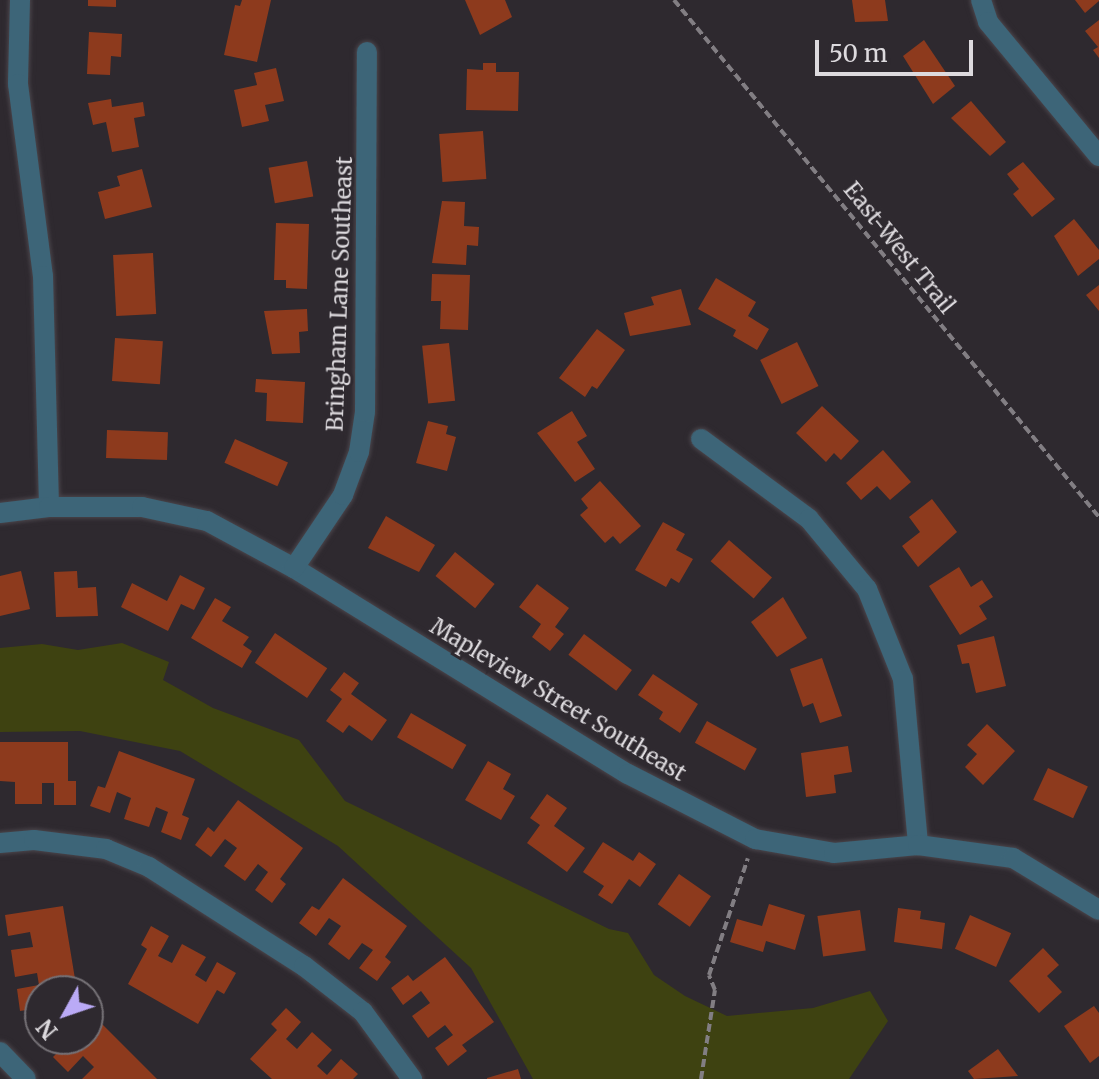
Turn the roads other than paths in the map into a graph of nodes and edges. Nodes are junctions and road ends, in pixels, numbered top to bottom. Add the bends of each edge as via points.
1 (20, 0) edge
2 (981, 0) edge
3 (367, 52) dead end
4 (1099, 156) edge
5 (701, 439) dead end
6 (49, 507) junction
7 (0, 513) edge
8 (294, 568) junction
9 (0, 843) edge
10 (918, 845) junction
11 (1099, 910) edge
12 (0, 1052) edge
13 (26, 1079) edge
14 (412, 1079) edge

1 - 6 street via 18,84 43,276
2 - 4 street via 988,22
3 - 8 street, Bringham Lane Southeast via 365,412 359,452 343,495
5 - 10 street via 809,519 867,589 903,679
6 - 7 street, Mapleview Street Southeast
6 - 8 street, Mapleview Street Southeast via 142,507 207,521
8 - 10 street, Mapleview Street Southeast via 628,774 755,839 834,853
9 - 14 street via 34,840 106,849 149,867 304,966 363,1012
10 - 11 street, Mapleview Street Southeast via 1013,858
12 - 13 street

